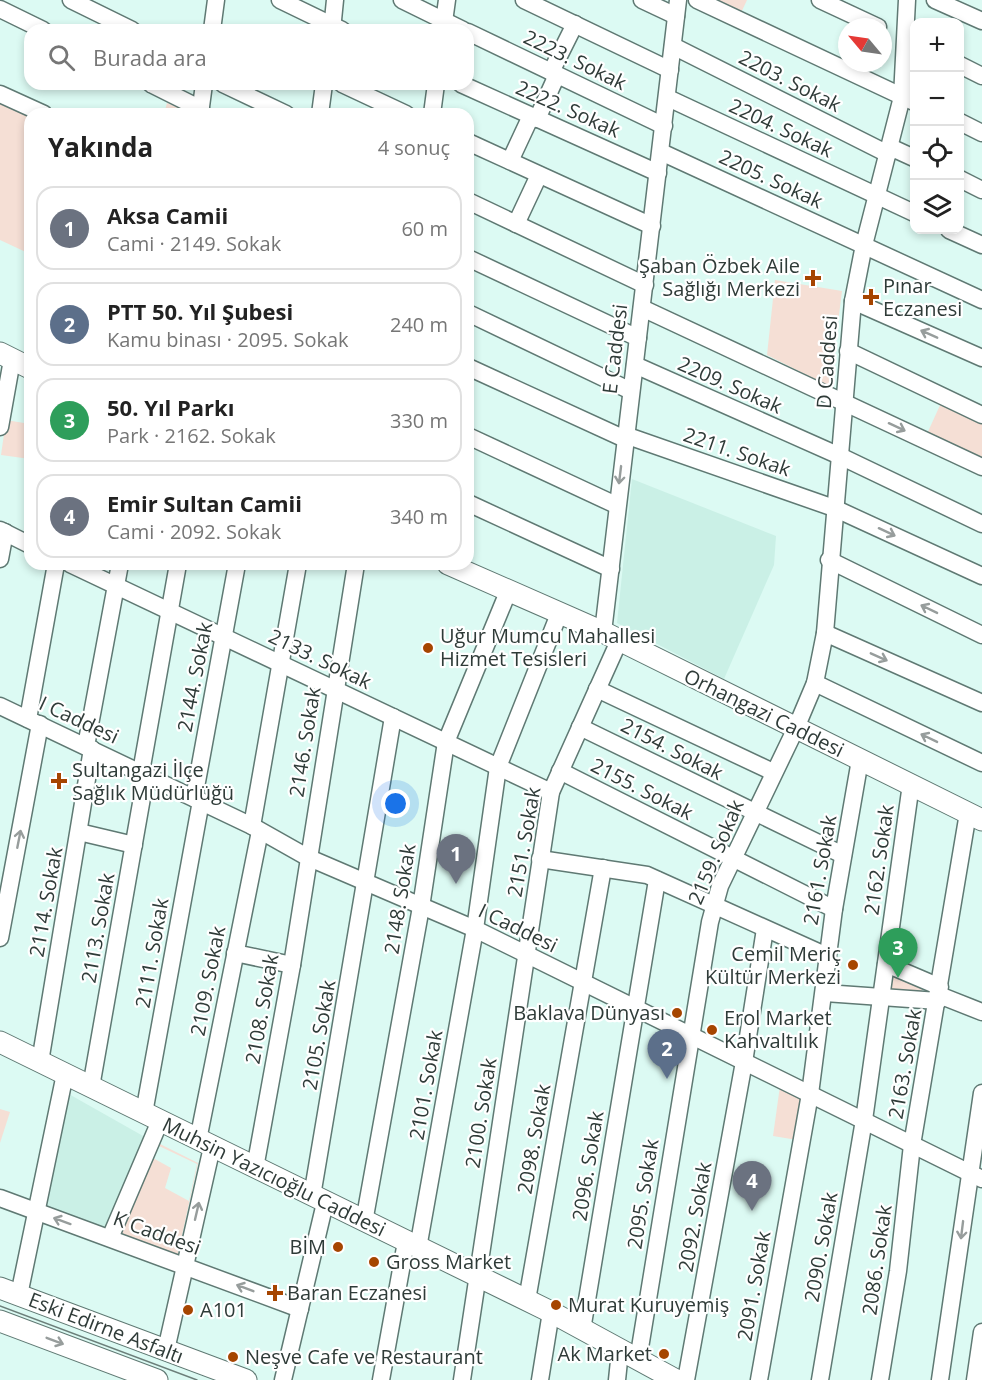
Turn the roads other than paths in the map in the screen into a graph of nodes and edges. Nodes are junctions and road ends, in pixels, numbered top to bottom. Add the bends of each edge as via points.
1 (71, 0) edge
2 (280, 0) edge
3 (335, 0) edge
4 (402, 0) edge
5 (447, 0) edge
6 (642, 0) edge
7 (697, 0) edge
8 (820, 0) edge
9 (907, 0) edge
10 (935, 0) edge
11 (214, 1) edge
12 (532, 2) edge
13 (677, 8) edge
14 (0, 9) edge
15 (859, 18) edge
16 (982, 21) edge
17 (31, 24) edge
18 (120, 24) edge
19 (217, 24) edge
20 (326, 24) edge
21 (335, 24) edge
22 (442, 24) edge
23 (444, 24) edge
24 (575, 24) junction
25 (910, 32) edge
26 (892, 33) edge
27 (474, 35) edge
28 (910, 42) edge
29 (673, 46) junction
30 (910, 61) edge
31 (964, 67) edge
32 (670, 70) junction
33 (554, 74) junction
34 (982, 76) edge
35 (163, 90) edge
36 (203, 90) edge
37 (236, 90) edge
38 (323, 90) edge
39 (355, 90) edge
40 (435, 90) edge
41 (474, 90) edge
42 (0, 94) edge
43 (668, 98) junction
44 (908, 100) edge
45 (31, 108) edge
46 (196, 108) edge
47 (201, 108) edge
48 (273, 108) edge
49 (322, 108) edge
50 (393, 108) edge
51 (433, 108) edge
52 (534, 117) junction
53 (964, 125) edge
54 (664, 126) junction
55 (982, 133) edge
56 (474, 145) edge
57 (889, 150) junction
58 (661, 152) junction
59 (910, 156) edge
60 (510, 161) junction
61 (658, 173) junction
62 (539, 175) junction
63 (962, 180) edge
64 (982, 190) edge
65 (877, 196) junction
66 (474, 204) edge
67 (910, 211) edge
68 (516, 224) junction
69 (652, 226) junction
70 (958, 234) edge
71 (864, 245) junction
72 (982, 245) edge
73 (474, 261) edge
74 (645, 285) junction
75 (853, 300) junction
76 (982, 300) edge
77 (642, 308) junction
78 (474, 315) edge
79 (638, 338) junction
80 (848, 351) junction
81 (982, 358) edge
82 (14, 360) edge
83 (635, 365) junction
84 (474, 370) edge
85 (631, 391) junction
86 (844, 403) junction
87 (982, 415) edge
88 (0, 427) edge
89 (625, 437) junction
90 (474, 439) edge
91 (842, 457) junction
92 (982, 467) edge
93 (474, 506) edge
94 (616, 506) junction
95 (834, 508) junction
96 (982, 524) edge
97 (2, 531) edge
98 (24, 542) edge
99 (0, 559) edge
100 (830, 560) junction
101 (611, 569) junction
102 (55, 570) edge
103 (84, 570) edge
104 (119, 570) edge
105 (177, 570) edge
106 (236, 570) edge
107 (297, 570) edge
108 (355, 570) edge
109 (460, 570) edge
110 (982, 576) edge
111 (116, 584) junction
112 (508, 592) junction
113 (170, 610) junction
114 (559, 614) junction
115 (825, 633) junction
116 (982, 635) edge
117 (224, 636) junction
118 (611, 637) junction
119 (280, 663) junction
120 (815, 683) junction
121 (335, 689) junction
122 (597, 689) junction
123 (982, 703) edge
124 (0, 706) edge
125 (393, 717) junction
126 (34, 722) junction
127 (580, 727) junction
128 (796, 728) junction
129 (446, 742) junction
130 (89, 748) junction
131 (860, 760) junction
132 (982, 763) edge
133 (498, 767) junction
134 (560, 771) junction
135 (773, 772) junction
136 (143, 774) junction
137 (911, 784) junction
138 (551, 792) junction
139 (198, 800) junction
140 (754, 814) junction
141 (975, 816) edge
142 (256, 828) junction
143 (80, 832) junction
144 (134, 845) junction
145 (843, 855) junction
146 (307, 857) junction
147 (540, 859) junction
148 (733, 859) junction
149 (603, 868) junction
150 (5, 878) edge
151 (657, 880) junction
152 (367, 881) junction
153 (714, 905) junction
154 (421, 907) junction
155 (834, 909) junction
156 (765, 928) junction
157 (475, 929) junction
158 (0, 938) edge
159 (235, 953) junction
160 (528, 956) junction
161 (827, 956) junction
162 (886, 964) junction
163 (292, 965) junction
164 (582, 984) junction
165 (825, 993) junction
166 (939, 994) junction
167 (881, 999) junction
168 (636, 1010) junction
169 (982, 1012) edge
170 (689, 1035) junction
171 (0, 1042) edge
172 (40, 1062) junction
173 (744, 1062) junction
174 (66, 1074) junction
175 (91, 1087) junction
176 (982, 1093) edge
177 (810, 1094) junction
178 (152, 1117) junction
179 (864, 1120) junction
180 (205, 1143) junction
181 (912, 1145) junction
182 (255, 1168) junction
183 (975, 1176) edge
184 (0, 1198) edge
185 (318, 1200) junction
186 (35, 1211) junction
187 (364, 1222) junction
188 (111, 1238) junction
189 (412, 1245) junction
190 (184, 1265) junction
191 (476, 1276) junction
192 (10, 1292) edge
193 (527, 1300) junction
194 (300, 1309) junction
195 (551, 1312) junction
196 (0, 1321) edge
197 (582, 1330) junction
198 (982, 1341) edge
199 (166, 1350) junction
200 (640, 1365) edge
201 (126, 1374) edge
202 (156, 1380) edge
203 (246, 1380) edge
204 (283, 1380) edge
205 (381, 1380) edge
206 (462, 1380) edge
207 (540, 1380) edge
208 (616, 1380) edge
209 (676, 1380) edge
210 (686, 1380) edge
211 (759, 1380) edge
212 (820, 1380) edge
213 (880, 1380) edge
214 (940, 1380) edge
215 (975, 1380) edge

1 - 18 street
2 - 20 street
3 - 21 street
4 - 22 street
5 - 23 street
6 - 13 street
7 - 44 street
8 - 15 street
9 - 25 street, D Caddesi
10 - 16 street
11 - 19 street
12 - 24 street
13 - 29 street, E Caddesi
14 - 17 street
24 - 32 street
24 - 33 street
26 - 28 street
27 - 33 street, 2223. Sokak
29 - 32 street, E Caddesi
29 - 57 street, 2203. Sokak
30 - 44 street, D Caddesi
31 - 34 street
32 - 43 street, E Caddesi
33 - 52 street
33 - 54 street, 2223. Sokak
35 - 46 street
36 - 47 street
37 - 48 street
38 - 49 street
39 - 50 street
40 - 51 street
41 - 52 street, 2222. Sokak
42 - 45 street
43 - 54 street, E Caddesi
43 - 65 street, 2204. Sokak
44 - 57 street, D Caddesi
52 - 60 street
52 - 61 street, 2222. Sokak
53 - 55 street
54 - 58 street, E Caddesi
56 - 60 street
57 - 59 street, 2203. Sokak
57 - 65 street, D Caddesi
58 - 61 street, E Caddesi
58 - 71 street, 2205. Sokak
60 - 62 street
61 - 69 street, E Caddesi
62 - 68 street
62 - 69 street
63 - 64 street
65 - 67 street, 2204. Sokak
65 - 71 street, D Caddesi
66 - 68 street
68 - 74 street
69 - 74 street, E Caddesi
70 - 72 street
71 - 75 street, D Caddesi
71 - 76 street, 2205. Sokak
73 - 79 street
74 - 77 street, E Caddesi
75 - 80 street, D Caddesi
81 -> 75 street
77 - 79 street, E Caddesi
77 - 86 street
78 - 85 street
79 - 83 street, E Caddesi
80 - 86 street, D Caddesi
80 - 87 street
82 - 88 street
83 - 85 street, E Caddesi
83 - 91 street, 2209. Sokak
84 - 89 street, 2211. Sokak
85 - 89 street, E Caddesi
86 - 91 street, D Caddesi
86 -> 92 street
89 -> 94 street, E Caddesi
89 - 95 street, 2211. Sokak
90 - 94 street
91 - 95 street, D Caddesi
91 - 96 street, 2209. Sokak
93 - 101 street
94 - 101 street, E Caddesi
95 - 100 street, D Caddesi
95 -> 110 street, 2211. Sokak
97 - 98 street
97 - 99 street
100 - 115 street, D Caddesi
116 -> 100 street
101 - 118 street, E Caddesi
102 - 126 street
103 - 111 street, 2133. Sokak
104 - 111 street, 2114. Sokak
105 - 113 street, 2113. Sokak
106 - 117 street, 2144. Sokak
107 - 119 street, 2109. Sokak
108 - 121 street, 2146. Sokak
109 - 112 main road, Orhangazi Caddesi
111 - 113 street, 2133. Sokak
111 - 130 street, 2114. Sokak
112 - 114 main road, Orhangazi Caddesi
112 - 129 street, 2148. Sokak
113 - 117 street, 2133. Sokak
113 - 136 street, 2113. Sokak
114 - 118 main road, Orhangazi Caddesi
114 - 133 street, 2101. Sokak
115 - 120 street, D Caddesi
115 -> 123 street
117 - 119 street, 2133. Sokak
117 - 139 street, 2144. Sokak
118 - 122 street, 2151. Sokak
118 - 128 main road, Orhangazi Caddesi
119 - 121 street, 2133. Sokak
119 - 142 street, 2109. Sokak
120 - 128 street, D Caddesi
132 -> 120 street
121 - 125 street, 2133. Sokak
121 - 146 street, 2146. Sokak
122 - 127 street, 2151. Sokak
122 - 135 street
124 - 126 street, I Caddesi
125 - 129 street, 2133. Sokak
125 - 152 street, 2105. Sokak
126 - 130 street, I Caddesi
150 -> 126 street
127 - 134 street, 2151. Sokak
127 - 140 street, 2154. Sokak
128 - 131 main road, Orhangazi Caddesi
128 - 135 street, 2159. Sokak
129 - 133 street, 2133. Sokak
129 - 154 street, 2148. Sokak
130 - 136 street, I Caddesi
130 - 143 street, 2114. Sokak
131 - 137 main road, Orhangazi Caddesi
131 - 145 street, 2161. Sokak
133 - 138 street, 2133. Sokak
133 - 157 street, 2101. Sokak
134 - 138 street, 2151. Sokak
134 - 148 street, 2155. Sokak
135 - 140 street, 2159. Sokak
136 - 139 street, I Caddesi
136 - 144 street, 2113. Sokak
137 - 141 main road, Orhangazi Caddesi
137 - 162 street, 2162. Sokak
138 - 147 street, 2151. Sokak
139 - 142 street, I Caddesi
139 - 178 street, 2111. Sokak
140 - 145 street, 2154. Sokak
140 - 148 street, 2159. Sokak
141 - 166 street, 2163. Sokak
142 - 146 street, I Caddesi
142 - 159 street, 2109. Sokak
143 - 144 street
143 - 172 street, 2114. Sokak
144 - 175 street, 2113. Sokak
145 - 155 street, 2161. Sokak
146 - 152 street, I Caddesi
146 - 163 street, 2108. Sokak
147 - 149 street
147 - 160 street, 2151. Sokak
148 - 153 street, 2159. Sokak
148 - 155 street, 2155. Sokak
149 - 151 street
149 - 164 street, 2098. Sokak
150 - 158 street
151 - 153 street
151 - 168 street, 2096. Sokak
152 - 154 street, I Caddesi
152 - 185 street, 2105. Sokak
153 - 156 street
153 - 170 street, 2159. Sokak
154 - 157 street, I Caddesi
154 - 187 street, 2148. Sokak
155 - 161 street, 2161. Sokak
156 - 161 street
156 - 173 street, 2092. Sokak
157 - 160 street, I Caddesi
157 - 189 street, 2101. Sokak
159 - 163 street
159 - 180 street, 2109. Sokak
160 - 164 street, I Caddesi
160 - 191 street, 2100. Sokak
161 - 165 street, 2161. Sokak
162 - 166 street
162 - 167 street, 2162. Sokak
163 - 182 street, 2108. Sokak
164 - 168 street, I Caddesi
164 - 193 street, 2098. Sokak
165 - 167 street
165 - 177 street, 2161. Sokak
166 - 167 street
166 - 169 street
166 - 181 street, 2163. Sokak
167 - 179 street, 2162. Sokak
168 - 170 street, I Caddesi
168 - 197 street, 2096. Sokak
170 - 173 street, I Caddesi
170 - 200 street, 2095. Sokak
171 - 172 main road, Muhsin Yazıcıoğlu Caddesi
172 - 174 main road, Muhsin Yazıcıoğlu Caddesi
173 - 177 street, I Caddesi
173 - 210 street, 2092. Sokak
174 - 175 main road, Muhsin Yazıcıoğlu Caddesi
174 - 186 street
175 - 178 main road, Muhsin Yazıcıoğlu Caddesi
176 - 183 street
177 - 179 street, I Caddesi
177 - 211 street, 2091. Sokak
178 - 180 main road, Muhsin Yazıcıoğlu Caddesi
178 - 188 street, 2111. Sokak
179 - 181 street, I Caddesi
179 - 212 street, 2090. Sokak
180 - 182 main road, Muhsin Yazıcıoğlu Caddesi
190 -> 180 street, 2109. Sokak
181 - 183 street, I Caddesi
181 - 213 street, 2086. Sokak via 898,1271
182 - 185 main road, Muhsin Yazıcıoğlu Caddesi
183 -> 214 street
184 - 186 street, K Caddesi
185 - 187 main road, Muhsin Yazıcıoğlu Caddesi
185 - 194 street, 2105. Sokak
188 -> 186 street, K Caddesi
186 - 192 street
187 - 189 main road, Muhsin Yazıcıoğlu Caddesi
188 - 190 street, K Caddesi
189 - 191 main road, Muhsin Yazıcıoğlu Caddesi
189 - 205 street, 2101. Sokak
194 -> 190 street, K Caddesi
190 - 199 street, 2109. Sokak
191 - 193 main road, Muhsin Yazıcıoğlu Caddesi
191 - 206 street, 2100. Sokak
192 - 199 main road, Eski Edirne Asfaltı
193 - 195 main road, Muhsin Yazıcıoğlu Caddesi
194 - 204 street, 2105. Sokak
195 - 197 main road, Muhsin Yazıcıoğlu Caddesi
195 - 207 street
196 -> 201 main road, Eski Edirne Asfaltı
197 - 200 main road, Muhsin Yazıcıoğlu Caddesi
198 - 215 street
199 - 203 main road, Eski Edirne Asfaltı
200 - 208 street, 2095. Sokak
200 - 209 main road, Muhsin Yazıcıoğlu Caddesi
201 - 202 main road, Eski Edirne Asfaltı

